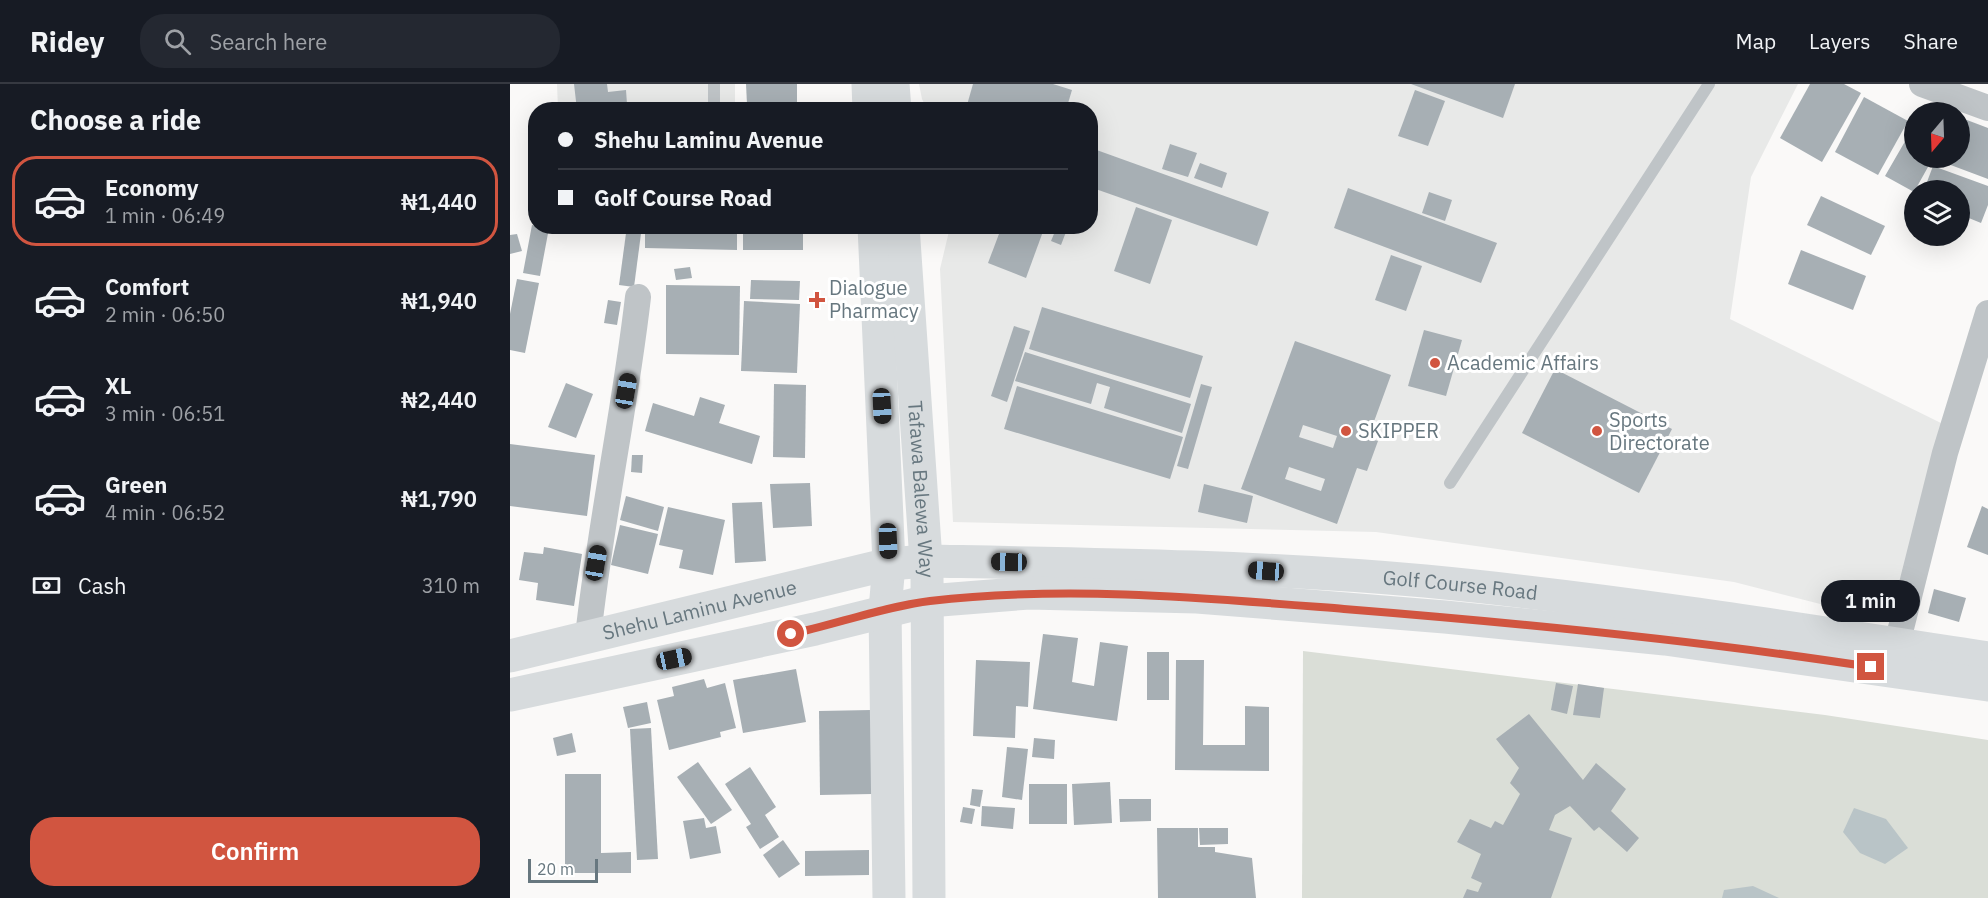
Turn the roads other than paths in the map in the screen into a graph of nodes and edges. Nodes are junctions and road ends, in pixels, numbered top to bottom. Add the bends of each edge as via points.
1 (714, 84) edge
2 (867, 84) edge
3 (893, 84) edge
4 (1709, 84) edge
5 (1922, 84) edge
6 (714, 102) edge
7 (868, 102) edge
8 (894, 102) edge
9 (1988, 108) edge
10 (874, 234) edge
11 (904, 234) edge
12 (638, 297) dead end
13 (1988, 313) edge
14 (1450, 483) dead end
15 (926, 561) junction
16 (889, 564) junction
17 (928, 601) junction
18 (885, 610) junction
19 (1666, 624) junction
20 (588, 637) junction
21 (1897, 644) junction
22 (510, 656) edge
23 (1988, 658) edge
24 (1988, 685) edge
25 (510, 695) edge
26 (889, 898) edge
27 (929, 898) edge

1 - 6 lane
2 - 7 street
3 - 8 street
4 - 14 lane
5 - 9 street
10 - 16 street, Tafawa Balewa Way
11 - 15 street, Tafawa Balewa Way
12 - 20 street
13 - 21 street via 1945,453
15 - 16 street, Golf Course Road
15 - 17 street, Tafawa Balewa Way
15 - 19 street, Golf Course Road via 1198,566 1424,581
16 - 18 street, Tafawa Balewa Way
16 - 20 street, Shehu Laminu Avenue
17 - 18 street, Golf Course Road
17 - 19 street, Golf Course Road via 1029,593 1197,597 1446,617
17 - 27 street, Tafawa Balewa Way
18 - 25 street, Shehu Laminu Avenue via 815,629
18 - 26 street, Tafawa Balewa Way
19 - 21 street, Golf Course Road
19 - 24 street, Golf Course Road
20 - 22 street, Shehu Laminu Avenue
21 - 23 street, Golf Course Road

